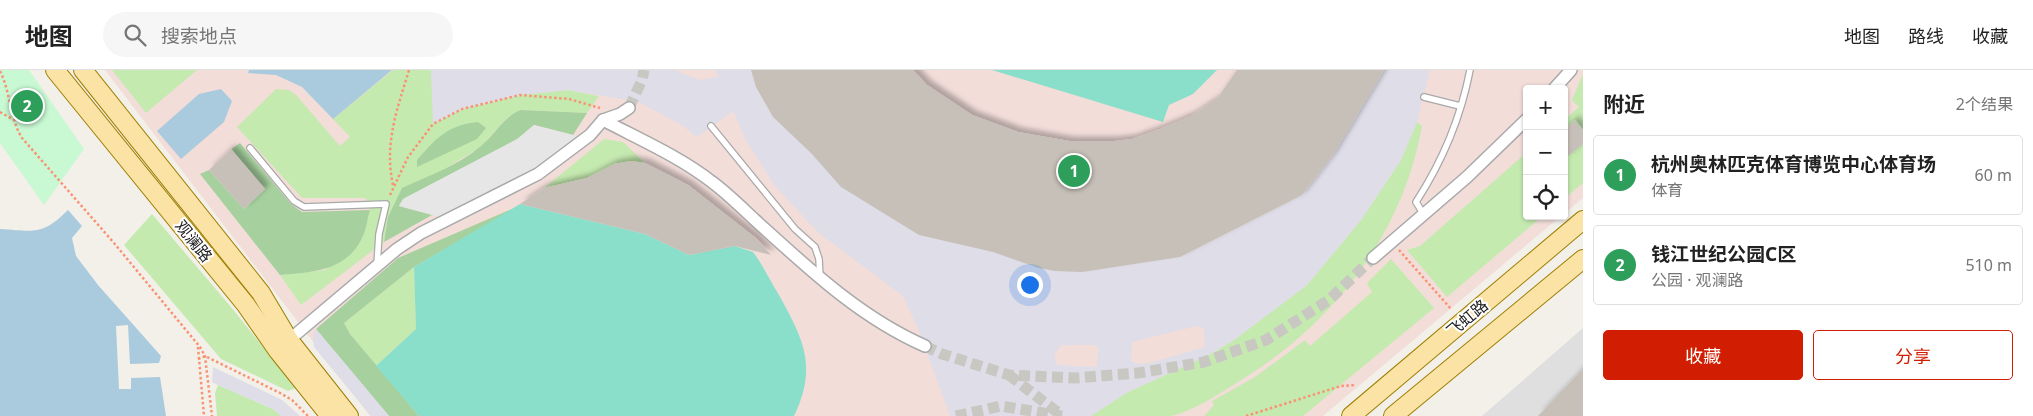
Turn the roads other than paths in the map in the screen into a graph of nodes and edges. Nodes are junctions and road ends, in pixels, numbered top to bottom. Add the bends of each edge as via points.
1 (55, 70) edge
2 (83, 70) edge
3 (1470, 70) edge
4 (1571, 70) edge
5 (1558, 85) edge
6 (1424, 97) dead end
7 (1460, 106) junction
8 (624, 111) tunnel mouth
9 (603, 120) junction
10 (1523, 123) edge
11 (711, 126) dead end
12 (250, 148) dead end
13 (1424, 215) junction
14 (1583, 220) edge
15 (1373, 258) tunnel mouth
16 (1583, 259) edge
17 (377, 267) junction
18 (820, 278) junction
19 (290, 340) junction
20 (924, 346) tunnel mouth
21 (330, 416) edge
22 (349, 416) edge
23 (1351, 416) edge
24 (1393, 416) edge

1 - 21 main road, 观澜路 via 246,305
2 - 19 main road, 观澜路 via 261,293
3 - 7 lane
4 - 5 street
6 - 7 lane
7 - 13 lane via 1435,172 1416,202
8 - 9 street
9 - 17 street via 590,135 538,174 421,233 396,249
9 - 18 street via 712,182
10 - 13 street
11 - 18 lane via 795,229 815,247
12 - 17 lane via 294,202 304,207 386,204
13 - 15 street
14 - 23 main road, 飞虹路
16 - 24 main road, 飞虹路
17 - 19 street
18 - 20 street via 856,308 896,334
19 - 22 main road, 观澜路

